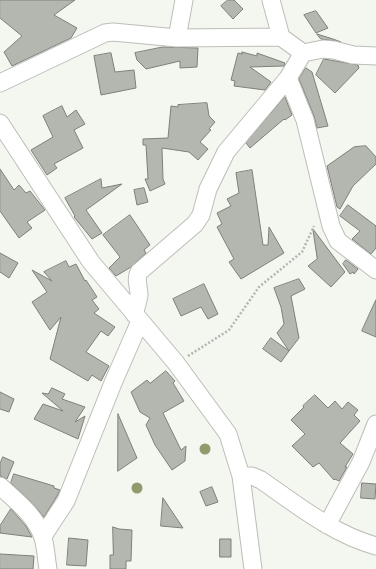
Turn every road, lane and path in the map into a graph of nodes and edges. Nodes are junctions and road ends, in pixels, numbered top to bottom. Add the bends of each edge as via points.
1 (184, 0) edge
2 (271, 0) edge
3 (281, 37) junction
4 (177, 38) junction
5 (303, 53) junction
6 (376, 56) edge
7 (288, 78) junction
8 (0, 83) edge
9 (0, 123) edge
10 (325, 202) junction
11 (376, 270) edge
12 (137, 317) junction
13 (176, 363) junction
14 (376, 424) edge
15 (241, 476) junction
16 (0, 486) edge
17 (327, 525) junction
18 (43, 536) junction
19 (376, 546) edge
20 (48, 569) edge
21 (253, 569) edge

1 - 4 street
2 - 3 street
3 - 4 street
3 - 5 street
4 - 8 street via 104,33
5 - 6 street via 323,49 352,55
5 - 7 street
7 - 10 street via 305,120
7 - 12 street via 226,152 195,224 137,276
9 - 12 street via 92,262
10 - 11 street via 338,241
10 - 13 path via 302,252 259,286 229,330
12 - 13 street
12 - 18 street via 66,501
13 - 15 street via 228,434
14 - 17 street via 361,462
15 - 17 street via 252,476 261,480
15 - 21 street
16 - 18 street via 30,513
17 - 19 street
18 - 20 street

